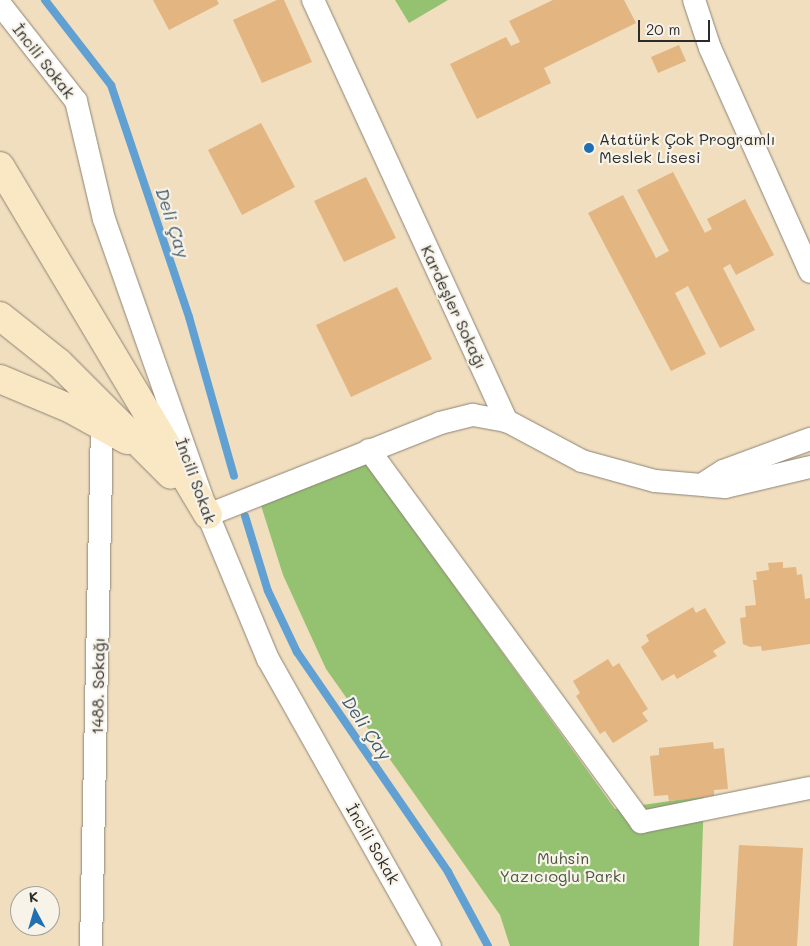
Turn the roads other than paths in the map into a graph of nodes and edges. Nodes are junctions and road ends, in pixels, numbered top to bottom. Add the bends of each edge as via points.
1 (313, 0) edge
2 (694, 0) edge
3 (0, 4) edge
4 (0, 166) edge
5 (810, 272) edge
6 (0, 316) edge
7 (0, 379) edge
8 (507, 421) junction
9 (102, 426) junction
10 (810, 439) edge
11 (369, 450) junction
12 (152, 454) junction
13 (810, 467) edge
14 (706, 482) junction
15 (208, 515) junction
16 (810, 788) edge
17 (91, 946) edge
18 (430, 946) edge

1 - 8 street, Kardeşler Sokağı
2 - 5 street via 710,48
3 - 15 street, İncili Sokak via 76,101 104,219
4 - 15 street
6 - 12 street via 59,363
7 - 9 street
8 - 11 street via 458,417
8 - 14 street via 608,471 655,481
9 - 12 street
9 - 17 street, 1488. Sokağı
10 - 14 street via 723,471
11 - 15 street
11 - 16 street via 641,822
12 - 15 street
13 - 14 street via 725,487
15 - 18 street, İncili Sokak via 268,659

